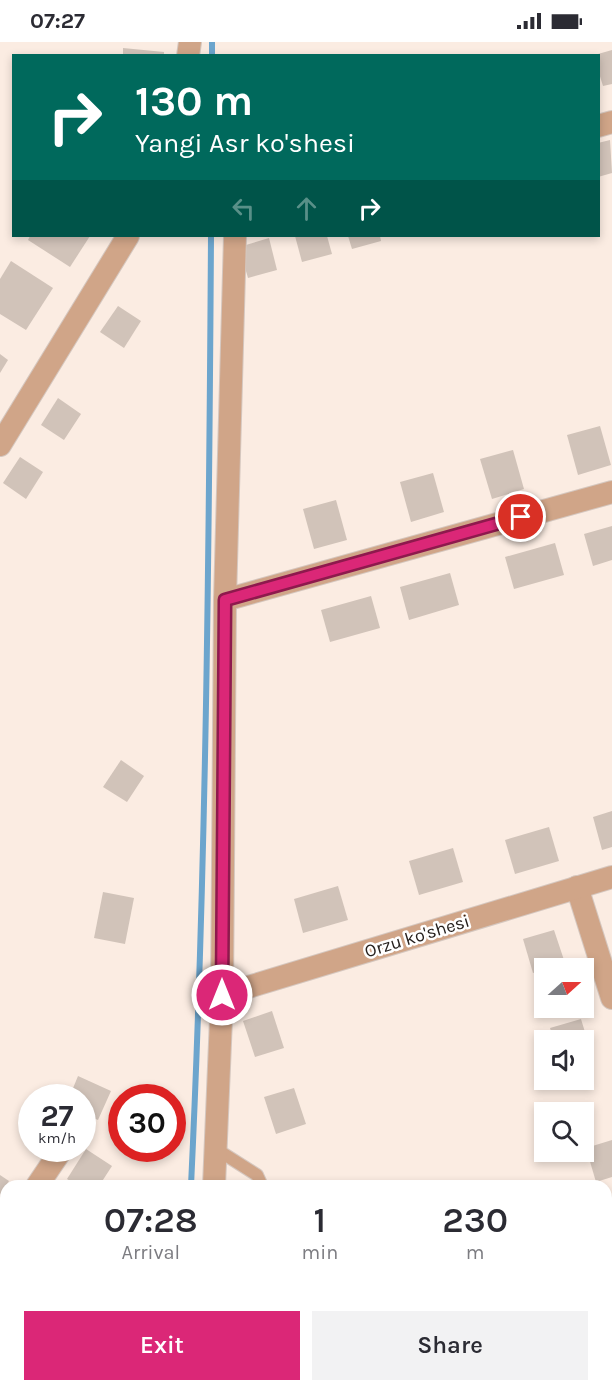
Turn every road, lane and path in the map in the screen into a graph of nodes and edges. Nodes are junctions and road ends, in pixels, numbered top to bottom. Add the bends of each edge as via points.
1 (127, 237) edge
2 (235, 237) edge
3 (0, 445) edge
4 (612, 492) edge
5 (225, 600) junction
6 (612, 877) edge
7 (577, 887) junction
8 (222, 995) junction
9 (612, 998) edge
10 (216, 1149) junction
11 (53, 1162) edge
12 (41, 1180) edge
13 (214, 1180) edge
14 (259, 1180) edge

1 - 3 street
2 - 5 street
4 - 5 street
5 - 8 street
6 - 7 street, Orzu ko'shesi
7 - 8 street, Orzu ko'shesi
7 - 9 street
8 - 10 street
10 - 13 street
10 - 14 lane
11 - 12 street

